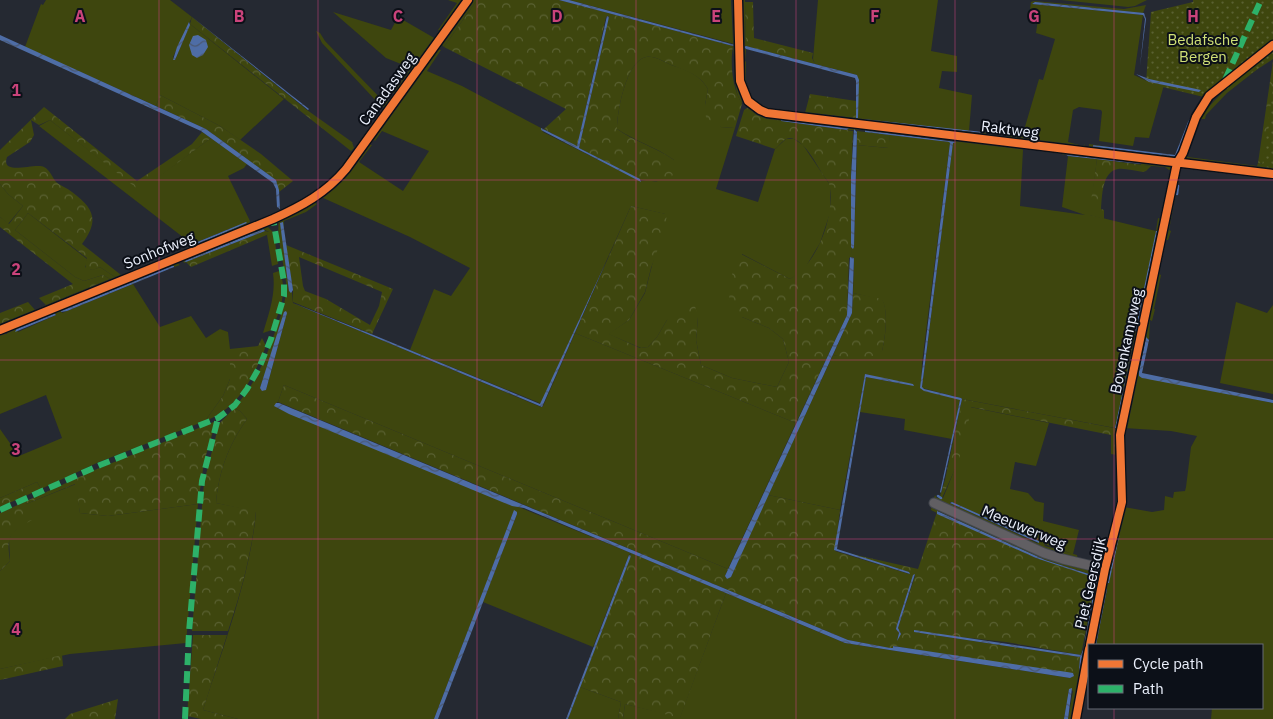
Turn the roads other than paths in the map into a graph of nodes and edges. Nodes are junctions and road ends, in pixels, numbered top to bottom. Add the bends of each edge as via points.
1 (468, 0) edge
2 (738, 0) edge
3 (1178, 163) junction
4 (1273, 174) edge
5 (325, 190) joint
6 (0, 330) edge
7 (934, 503) dead end
8 (1117, 526) joint
9 (1105, 569) junction
10 (1090, 644) edge
11 (1088, 654) edge
12 (1076, 719) edge

1 - 5 street, Canadasweg via 355,157
2 - 3 street, Raktweg via 740,82 748,101 760,110
3 - 4 street, Raktweg
3 - 8 street, Bovenkampweg via 1120,435 1122,502
5 - 6 street, Sonhofweg via 273,219
7 - 9 street, Meeuwerweg via 1044,553
8 - 9 street, Piet Geersdijk
9 - 10 street, Piet Geersdijk
11 - 12 street, Piet Geersdijk

